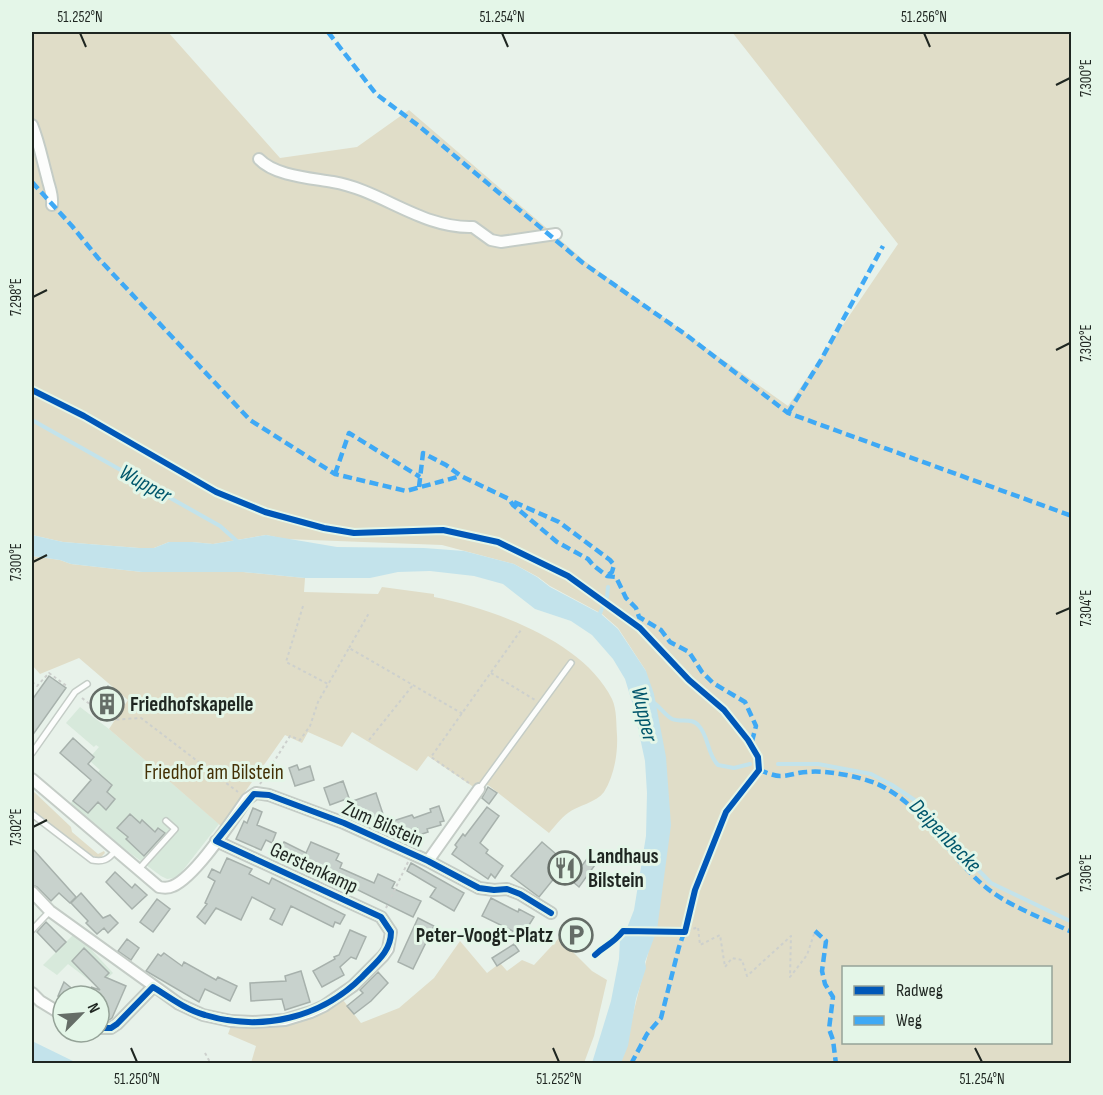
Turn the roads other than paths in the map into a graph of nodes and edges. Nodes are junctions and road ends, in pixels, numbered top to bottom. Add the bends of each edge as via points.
1 (32, 125) edge
2 (259, 159) dead end
3 (52, 205) dead end
4 (556, 234) dead end
5 (571, 663) dead end
6 (87, 684) dead end
7 (32, 753) edge
8 (32, 779) edge
9 (479, 789) joint
10 (32, 814) edge
11 (166, 821) dead end
12 (216, 841) junction
13 (115, 851) junction
14 (428, 861) junction
15 (138, 870) junction
16 (32, 892) edge
17 (50, 911) junction
18 (551, 913) dead end
19 (32, 930) edge
20 (153, 987) junction
21 (32, 993) edge
22 (51, 1008) edge
23 (111, 1028) edge

1 - 3 street via 52,188
2 - 4 street via 275,170 357,188 435,221 473,227 491,240
5 - 9 lane
6 - 7 lane via 75,692
8 - 13 street
9 - 14 street, Zum Bilstein
10 - 13 lane via 92,860 104,861
11 - 15 lane via 175,829
12 - 14 street, Zum Bilstein via 251,796 269,795
12 - 15 street via 195,868 171,887 154,884
12 - 20 street, Gerstenkamp via 381,917 391,932 388,949 353,986 311,1012 285,1020 231,1021 204,1015
13 - 15 street
14 - 18 street, Zum Bilstein via 479,888 507,889 520,894
16 - 17 street
17 - 19 lane
17 - 20 street
20 - 23 street
21 - 22 street

